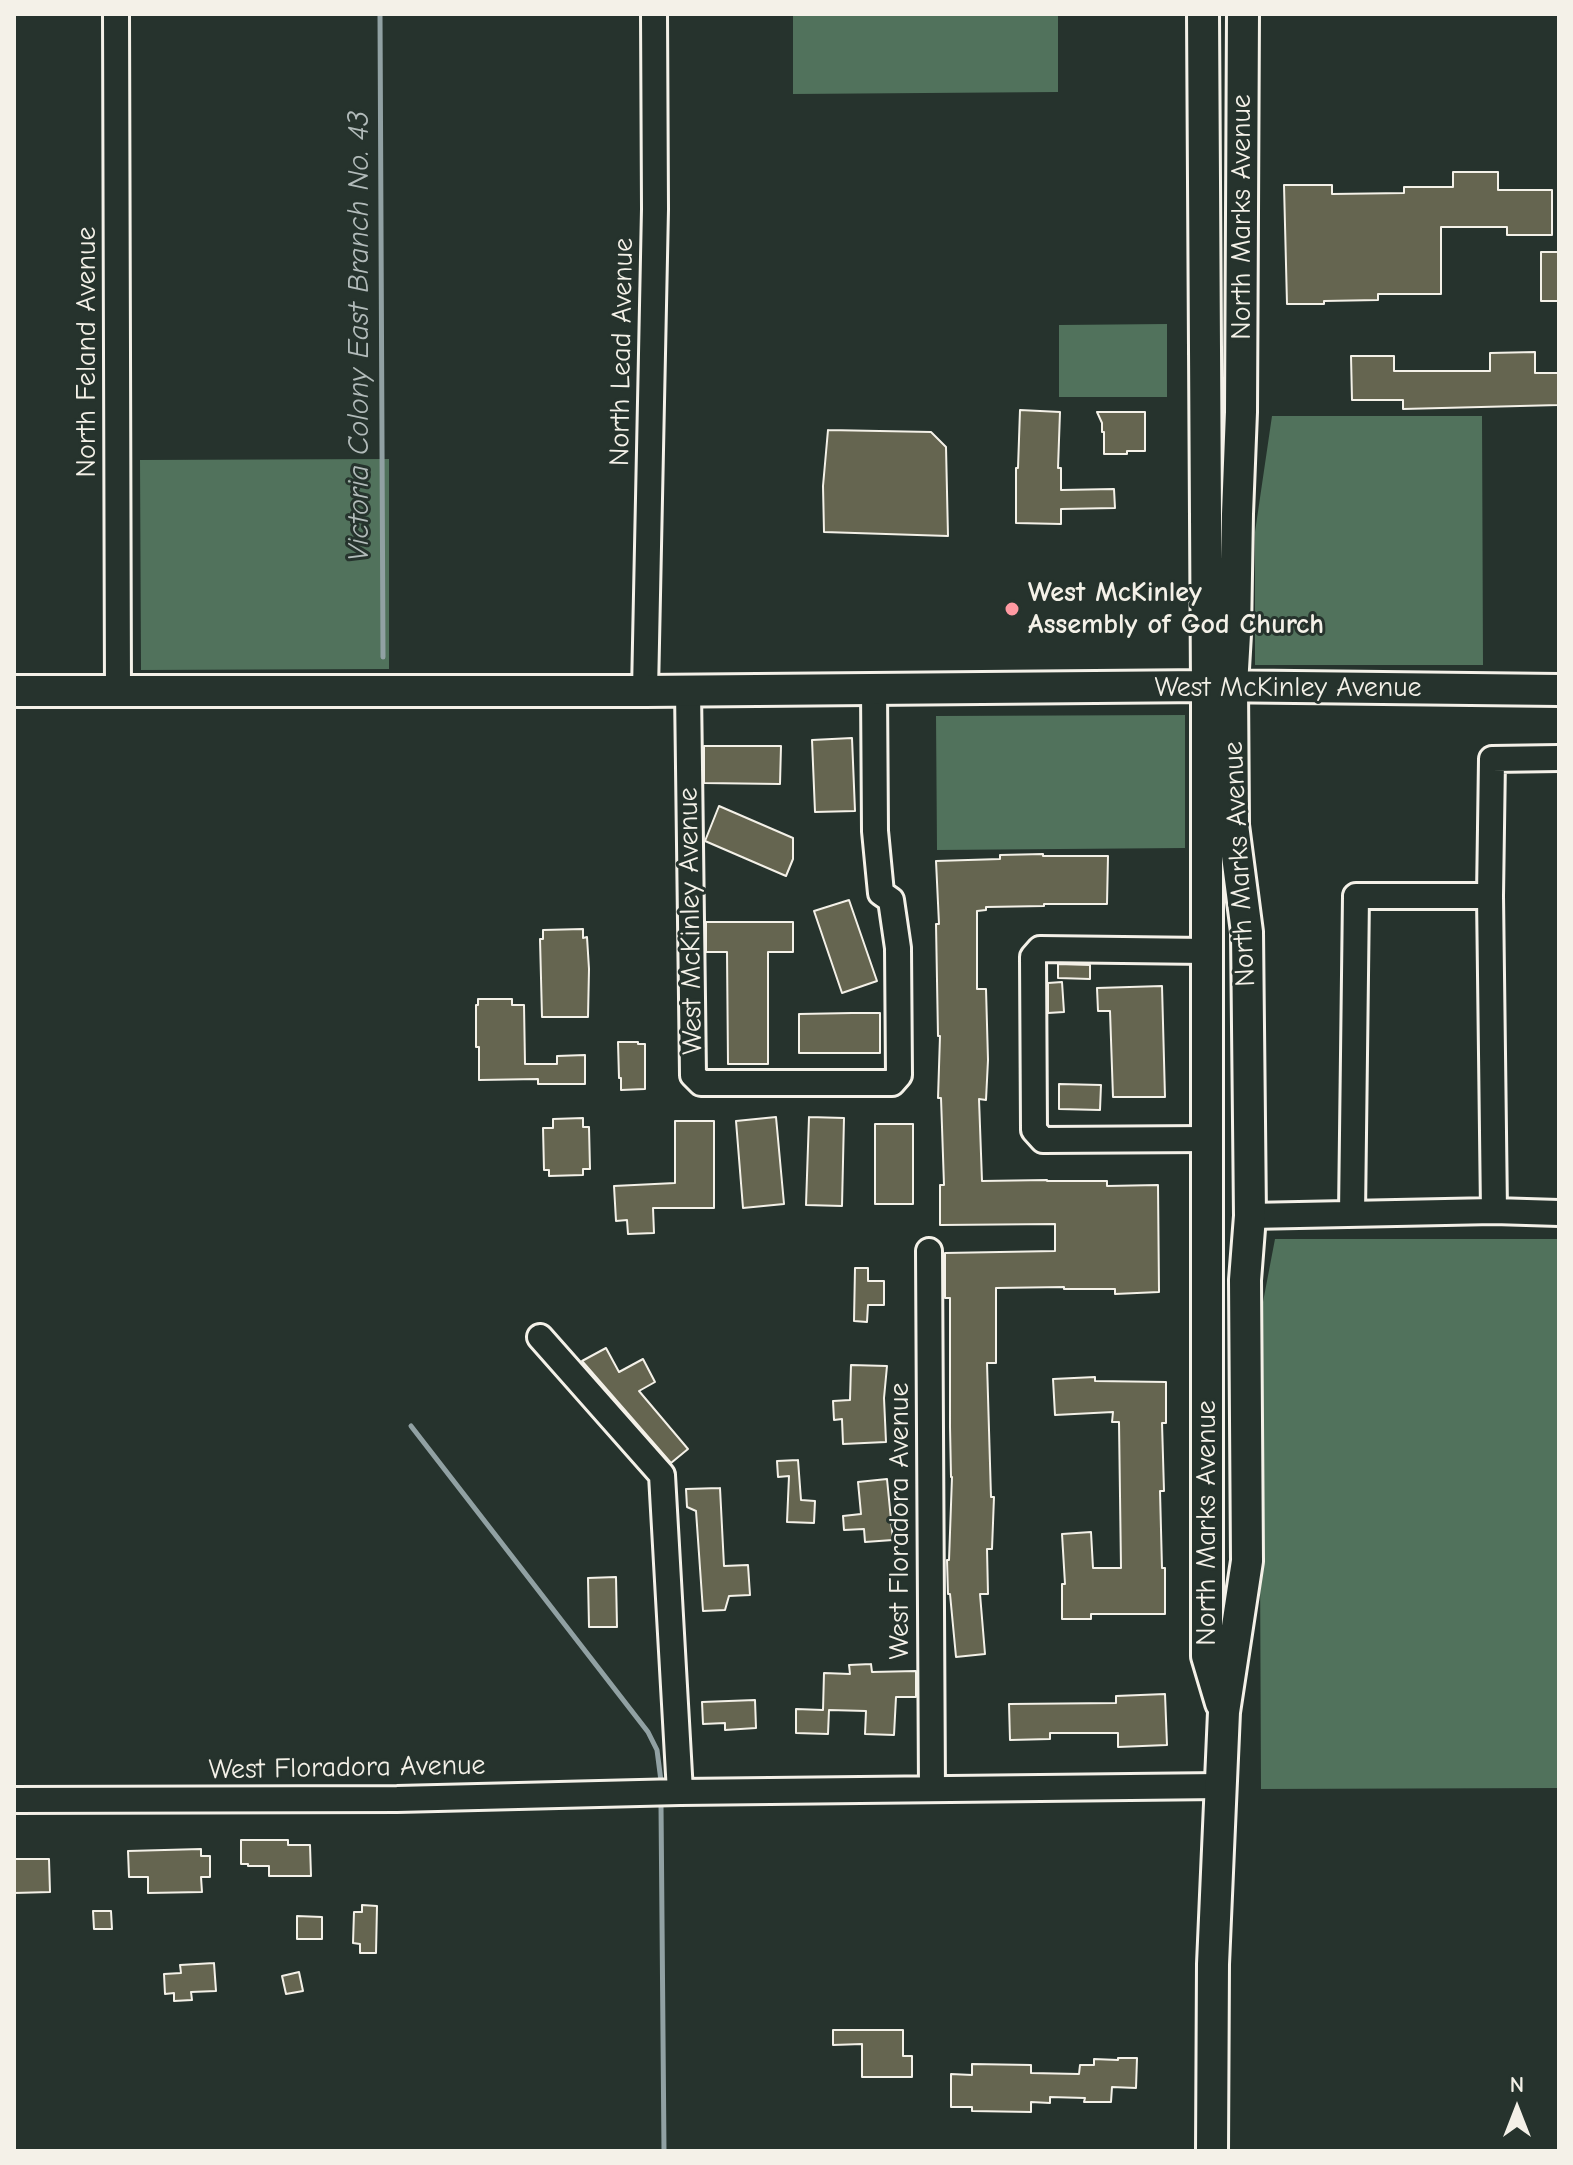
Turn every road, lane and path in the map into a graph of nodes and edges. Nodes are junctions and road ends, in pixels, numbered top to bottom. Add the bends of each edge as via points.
1 (116, 14) edge
2 (654, 14) edge
3 (1203, 14) edge
4 (1213, 14) edge
5 (1243, 14) edge
6 (1243, 105) junction
7 (1219, 686) junction
8 (874, 689) junction
9 (118, 690) junction
10 (688, 690) junction
11 (1559, 690) edge
12 (14, 691) edge
13 (645, 691) junction
14 (1559, 758) edge
15 (1490, 896) junction
16 (1206, 951) junction
17 (1206, 1139) junction
18 (1494, 1211) junction
19 (1352, 1213) junction
20 (1559, 1213) edge
21 (1250, 1216) junction
22 (929, 1251) dead end
23 (540, 1337) dead end
24 (1224, 1712) junction
25 (1220, 1786) junction
26 (932, 1789) junction
27 (680, 1792) junction
28 (14, 1800) edge
29 (1212, 2151) edge

1 - 9 street, North Feland Avenue
2 - 13 street, North Lead Avenue
3 - 7 main road, North Marks Avenue
4 - 6 main road via 1225,86
5 - 6 main road, North Marks Avenue
6 - 7 main road, North Marks Avenue via 1235,634
7 - 8 main road, West McKinley Avenue
7 - 11 main road, West McKinley Avenue
7 - 16 main road, North Marks Avenue
7 - 21 main road, North Marks Avenue via 1247,932
8 - 10 main road, West McKinley Avenue
8 - 10 street, West McKinley Avenue via 875,831 881,893 891,900 898,948 899,1075 892,1083 701,1083 693,1075
9 - 12 main road, West McKinley Avenue
9 - 13 main road, West McKinley Avenue
10 - 13 main road, West McKinley Avenue
14 - 15 street via 1492,759
15 - 18 street
15 - 19 street via 1356,896
16 - 17 main road, North Marks Avenue
16 - 17 street, North Marks Avenue via 1040,949 1033,957 1034,1130 1043,1140
17 - 24 main road, North Marks Avenue via 1207,1656
18 - 19 street
18 - 20 street
19 - 21 street
21 - 24 main road, North Marks Avenue via 1245,1280 1247,1561
22 - 26 street, West Floradora Avenue
23 - 27 street via 662,1475
24 - 25 main road, North Marks Avenue
25 - 26 street, West Floradora Avenue
25 - 29 main road, North Marks Avenue
26 - 27 street, West Floradora Avenue
27 - 28 street, West Floradora Avenue

